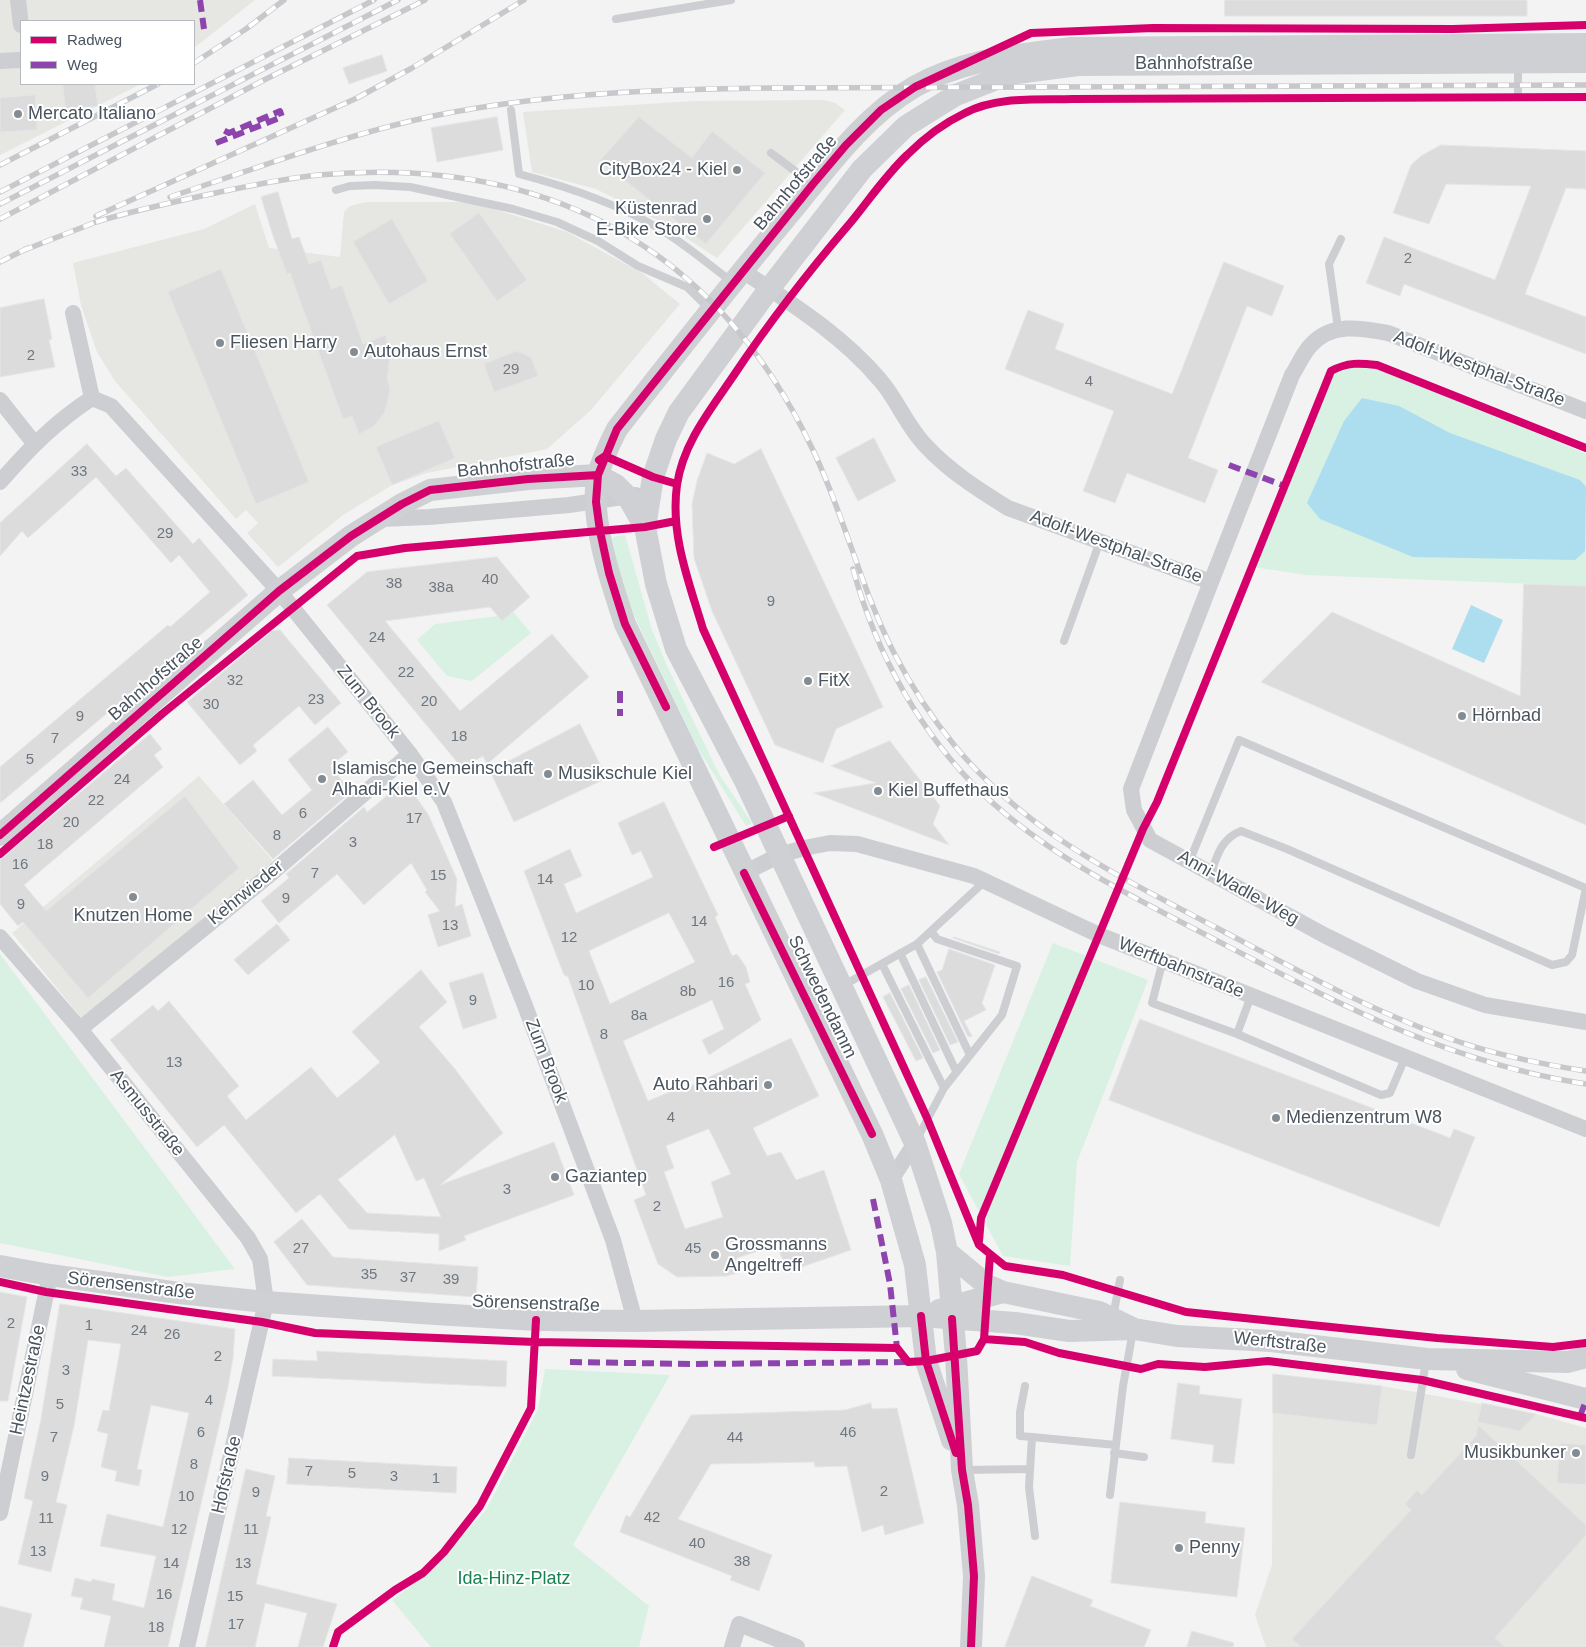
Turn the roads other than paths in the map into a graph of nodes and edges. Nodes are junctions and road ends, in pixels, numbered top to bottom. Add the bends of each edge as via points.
1 (18, 0) edge
2 (731, 0) edge
3 (616, 19) dead end
4 (20, 20) edge
5 (1586, 44) edge
6 (20, 60) edge
7 (0, 61) edge
8 (1518, 62) junction
9 (1586, 62) edge
10 (1518, 97) dead end
11 (511, 110) dead end
12 (771, 153) dead end
13 (813, 184) junction
14 (336, 190) dead end
15 (1341, 240) dead end
16 (738, 277) junction
17 (769, 289) junction
18 (711, 310) junction
19 (73, 313) dead end
20 (1338, 328) junction
21 (92, 398) junction
22 (0, 400) edge
23 (1586, 411) edge
24 (34, 443) junction
25 (598, 475) junction
26 (0, 482) edge
27 (651, 486) junction
28 (628, 497) junction
29 (596, 502) junction
30 (380, 519) junction
31 (644, 527) junction
32 (1100, 542) junction
33 (1211, 582) junction
34 (279, 591) junction
35 (1064, 641) dead end
36 (410, 754) junction
37 (0, 835) edge
38 (780, 856) junction
39 (1190, 860) junction
40 (744, 873) junction
41 (1212, 874) junction
42 (986, 880) junction
43 (931, 931) junction
44 (0, 937) edge
45 (916, 944) junction
46 (900, 954) junction
47 (1163, 960) junction
48 (882, 964) junction
49 (840, 987) junction
50 (1251, 996) junction
51 (1586, 1022) edge
52 (80, 1029) junction
53 (1237, 1034) junction
54 (969, 1053) junction
55 (1405, 1058) junction
56 (956, 1071) junction
57 (944, 1088) junction
58 (1586, 1129) edge
59 (914, 1142) junction
60 (891, 1180) junction
61 (947, 1252) junction
62 (0, 1266) edge
63 (50, 1275) junction
64 (1120, 1280) dead end
65 (1003, 1292) junction
66 (266, 1302) junction
67 (952, 1312) junction
68 (921, 1316) junction
69 (1113, 1319) junction
70 (635, 1321) junction
71 (1134, 1329) junction
72 (1586, 1357) edge
73 (1427, 1359) junction
74 (1025, 1386) dead end
75 (1586, 1399) edge
76 (1032, 1437) junction
77 (1115, 1449) junction
78 (1411, 1455) dead end
79 (1144, 1457) dead end
80 (1029, 1468) junction
81 (962, 1470) junction
82 (1110, 1495) dead end
83 (0, 1513) edge
84 (1036, 1536) dead end
85 (187, 1647) edge
86 (732, 1647) edge
87 (797, 1647) edge
88 (971, 1647) edge

1 - 4 street
2 - 3 lane
5 - 13 main road, Bahnhofstraße via 1071,48 1002,56 964,65 908,91 881,110
6 - 7 street
8 - 9 main road, Bahnhofstraße
8 - 10 lane
8 - 17 main road, Bahnhofstraße via 1078,64 1009,74 956,95 906,126 862,169
11 - 16 lane via 519,174 604,200
12 - 13 lane
13 - 16 main road, Bahnhofstraße
14 - 18 lane via 374,185 410,187 557,222 598,241 638,266 687,287
15 - 20 lane via 1329,264
16 - 17 street, Adolf-Westphal-Straße
16 - 18 main road, Bahnhofstraße
17 - 27 main road, Bahnhofstraße via 679,412 666,439
17 - 32 street, Adolf-Westphal-Straße via 847,346 881,381 925,446 958,474 1008,508
18 - 25 main road, Bahnhofstraße via 617,429
19 - 21 street
20 - 23 street, Adolf-Westphal-Straße via 1388,333
20 - 33 street, Adolf-Westphal-Straße via 1311,344 1292,375
21 - 24 street via 67,414
21 - 34 street, Zum Brook via 112,406
22 - 24 street
24 - 26 street
25 - 28 main road via 616,484
25 - 29 main road, Schwedendamm
25 - 30 main road, Bahnhofstraße via 430,490
27 - 28 street, Bahnhofstraße
27 - 31 main road, Schwedendamm
28 - 29 street, Bahnhofstraße
28 - 31 main road
29 - 30 street, Bahnhofstraße
29 - 40 main road, Schwedendamm via 609,573 625,624
30 - 34 main road, Bahnhofstraße via 351,536
31 - 38 main road, Schwedendamm via 656,584 676,649 742,774
32 - 33 street, Adolf-Westphal-Straße
32 - 35 lane
33 - 39 street, Anni-Wadle-Weg via 1132,789 1134,810 1150,840
34 - 36 street, Zum Brook
34 - 37 main road, Bahnhofstraße
36 - 52 street, Kehrwieder via 273,872
36 - 70 street, Zum Brook via 454,821 613,1240
38 - 40 street, Werftbahnstraße
38 - 42 street, Werftbahnstraße via 804,848 857,844
38 - 49 main road, Schwedendamm
39 - 41 street, Anni-Wadle-Weg
39 - 41 lane via 1239,740 1586,888 1572,955 1566,962 1552,965 1241,832 1232,835 1218,852
40 - 60 main road, Schwedendamm via 872,1134
41 - 51 street, Anni-Wadle-Weg via 1324,935 1417,980 1485,1005
42 - 43 lane
42 - 47 street, Werftbahnstraße via 1099,934
43 - 45 lane
43 - 54 lane via 937,939 1017,966 1002,1015
44 - 52 street, Asmusstraße
45 - 46 lane
45 - 54 lane
46 - 48 lane
46 - 56 lane
47 - 50 street, Werftbahnstraße
47 - 53 lane via 1152,1003
48 - 49 lane
48 - 57 lane
49 - 59 main road, Schwedendamm
50 - 53 lane
50 - 55 street, Werftbahnstraße
52 - 66 street, Asmusstraße via 248,1238 260,1259
53 - 55 lane via 1381,1095 1390,1093
54 - 56 lane
55 - 58 street, Werftbahnstraße
56 - 57 lane
57 - 59 lane
59 - 60 street
59 - 61 main road, Schwedendamm via 942,1223
60 - 68 main road, Schwedendamm via 915,1265
61 - 65 main road, Werftstraße via 987,1285
61 - 67 main road, Schwedendamm
62 - 63 main road, Sörensenstraße
63 - 66 main road, Sörensenstraße
63 - 83 street, Heintzestraße
64 - 69 lane
65 - 67 main road, Werftstraße
65 - 69 main road, Werftstraße via 1099,1312
66 - 70 main road, Sörensenstraße via 536,1320
66 - 85 street, Hofstraße
67 - 68 main road, Sörensenstraße
67 - 71 main road, Werftstraße via 1069,1331
67 - 81 main road, Schwedendamm
68 - 70 main road, Sörensenstraße
68 - 81 main road, Schwedendamm via 926,1361
69 - 71 main road, Werftstraße
71 - 73 main road, Werftstraße via 1177,1336 1271,1341
71 - 77 lane
72 - 73 main road, Werftstraße via 1568,1362
73 - 75 main road, Werftstraße
73 - 78 lane
74 - 76 lane via 1020,1436
76 - 77 lane
76 - 80 lane
77 - 79 lane
77 - 82 lane
80 - 81 lane
80 - 84 lane
81 - 88 main road via 974,1576
86 - 87 street via 739,1624

